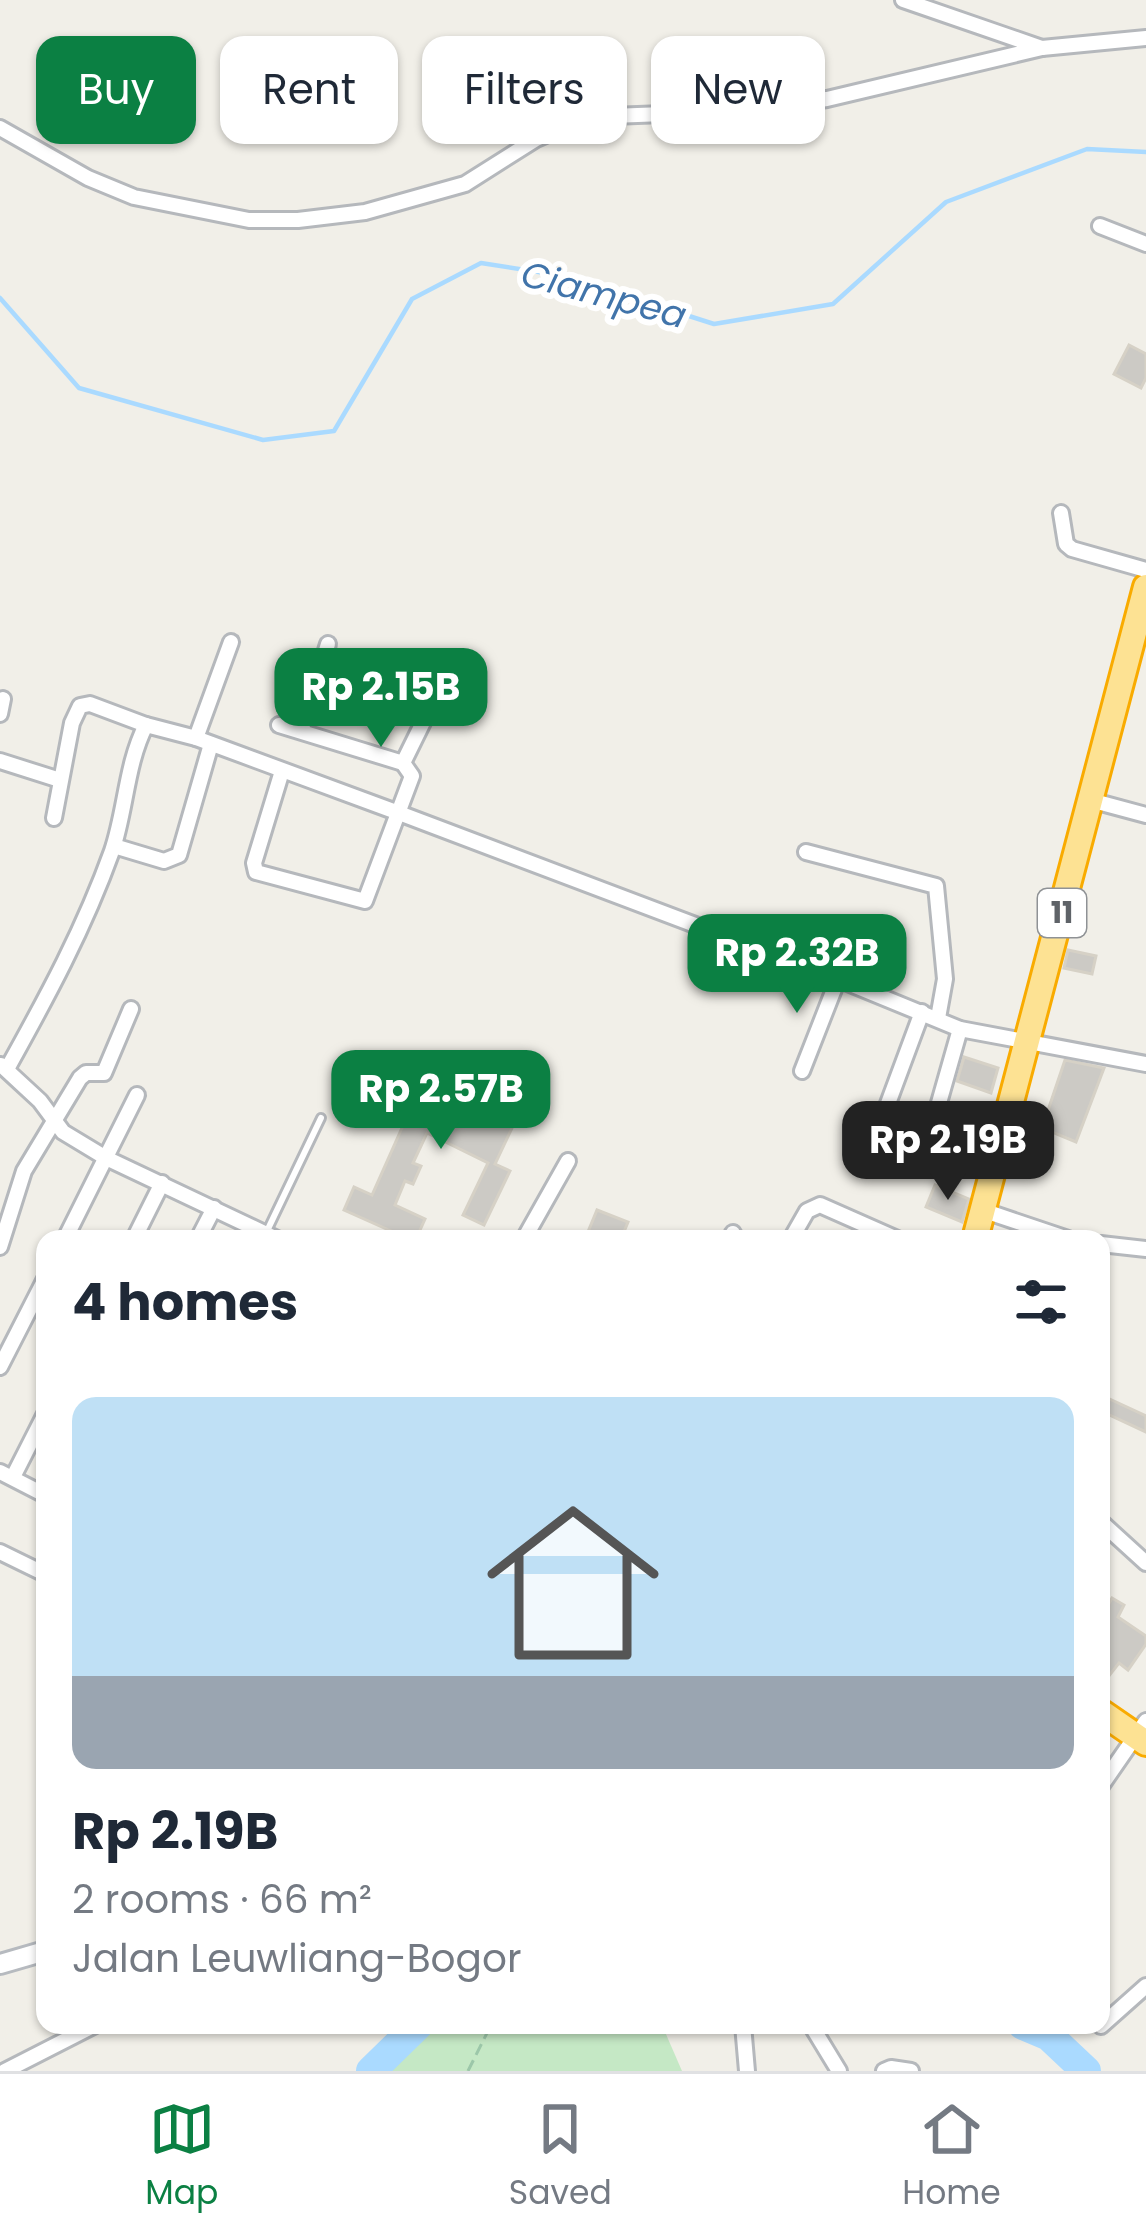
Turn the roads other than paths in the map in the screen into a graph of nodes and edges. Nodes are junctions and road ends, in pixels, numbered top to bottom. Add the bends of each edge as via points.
1 (903, 0) edge
2 (1146, 38) edge
3 (1042, 47) junction
4 (0, 128) edge
5 (1100, 226) dead end
6 (1146, 244) edge
7 (1061, 513) dead end
8 (1146, 571) edge
9 (1146, 586) edge
10 (231, 642) dead end
11 (328, 644) dead end
12 (430, 708) dead end
13 (146, 725) junction
14 (278, 725) dead end
15 (302, 731) junction
16 (204, 741) junction
17 (0, 761) edge
18 (403, 763) junction
19 (282, 771) junction
20 (60, 780) junction
21 (1090, 800) junction
22 (399, 813) junction
23 (1146, 815) edge
24 (54, 818) dead end
25 (114, 846) junction
26 (806, 852) dead end
27 (838, 979) junction
28 (131, 1009) dead end
29 (922, 1012) junction
30 (938, 1018) junction
31 (960, 1029) junction
32 (1030, 1040) junction
33 (1146, 1064) edge
34 (3, 1067) edge
35 (802, 1071) dead end
36 (137, 1096) dead end
37 (883, 1117) dead end
38 (321, 1118) dead end
39 (52, 1121) junction
40 (929, 1138) dead end
41 (106, 1158) junction
42 (568, 1161) dead end
43 (162, 1183) junction
44 (985, 1211) junction
45 (210, 1215) junction
46 (70, 1230) edge
47 (138, 1230) edge
48 (202, 1230) edge
49 (251, 1230) edge
50 (276, 1230) edge
51 (529, 1230) edge
52 (796, 1230) edge
53 (877, 1230) edge
54 (978, 1230) edge
55 (1041, 1230) edge
56 (0, 1243) edge
57 (1110, 1245) edge
58 (1146, 1249) edge
59 (36, 1297) edge
60 (0, 1367) edge
61 (36, 1428) edge
62 (6, 1475) edge
63 (36, 1490) edge
64 (1110, 1530) edge
65 (0, 1552) edge
66 (1146, 1563) edge
67 (36, 1570) edge
68 (1110, 1716) edge
69 (1143, 1733) edge
70 (1110, 1775) edge
71 (36, 1954) edge
72 (0, 1964) edge
73 (1146, 1987) edge
74 (1110, 2018) edge
75 (77, 2034) edge
76 (744, 2034) edge
77 (816, 2034) edge
78 (5, 2071) edge
79 (747, 2071) edge
80 (839, 2071) edge
81 (884, 2071) edge
82 (911, 2071) edge

1 - 3 street
2 - 3 street
3 - 4 street via 827,99 568,125 465,184 365,212 298,220 249,220 134,197
5 - 6 street
7 - 8 street via 1072,549
9 - 21 highway, 11
10 - 16 street
11 - 15 street
12 - 18 street
13 - 16 street
13 - 20 street via 80,706
13 - 25 street
14 - 15 street
15 - 18 street
16 - 19 street
16 - 25 street via 179,855 164,861
17 - 20 street
18 - 22 street via 412,776
19 - 22 street
19 - 22 street via 256,872 365,901
20 - 24 street
21 - 23 street
21 - 32 highway, 11
22 - 27 street
25 - 34 street via 79,938
26 - 30 street via 936,886 945,967
27 - 29 street
27 - 35 street
28 - 39 street via 104,1073 82,1075
29 - 30 street
29 - 37 street
30 - 31 street
31 - 32 street
31 - 40 street
32 - 33 street
32 - 44 highway, 11
34 - 39 street
36 - 41 street
38 - 50 lane
39 - 41 street
39 - 56 street via 24,1171
41 - 43 street
41 - 46 street
42 - 51 street
43 - 45 street
43 - 47 street
44 - 54 highway, 11
44 - 55 street
45 - 48 street
45 - 49 street
52 - 53 street via 820,1205
57 - 58 street
59 - 60 street
61 - 62 street
62 - 63 street
64 - 66 street
65 - 67 street
68 - 69 highway
69 - 70 street
71 - 72 main road
73 - 74 street
75 - 78 street
76 - 79 street
77 - 80 street
81 - 82 street

